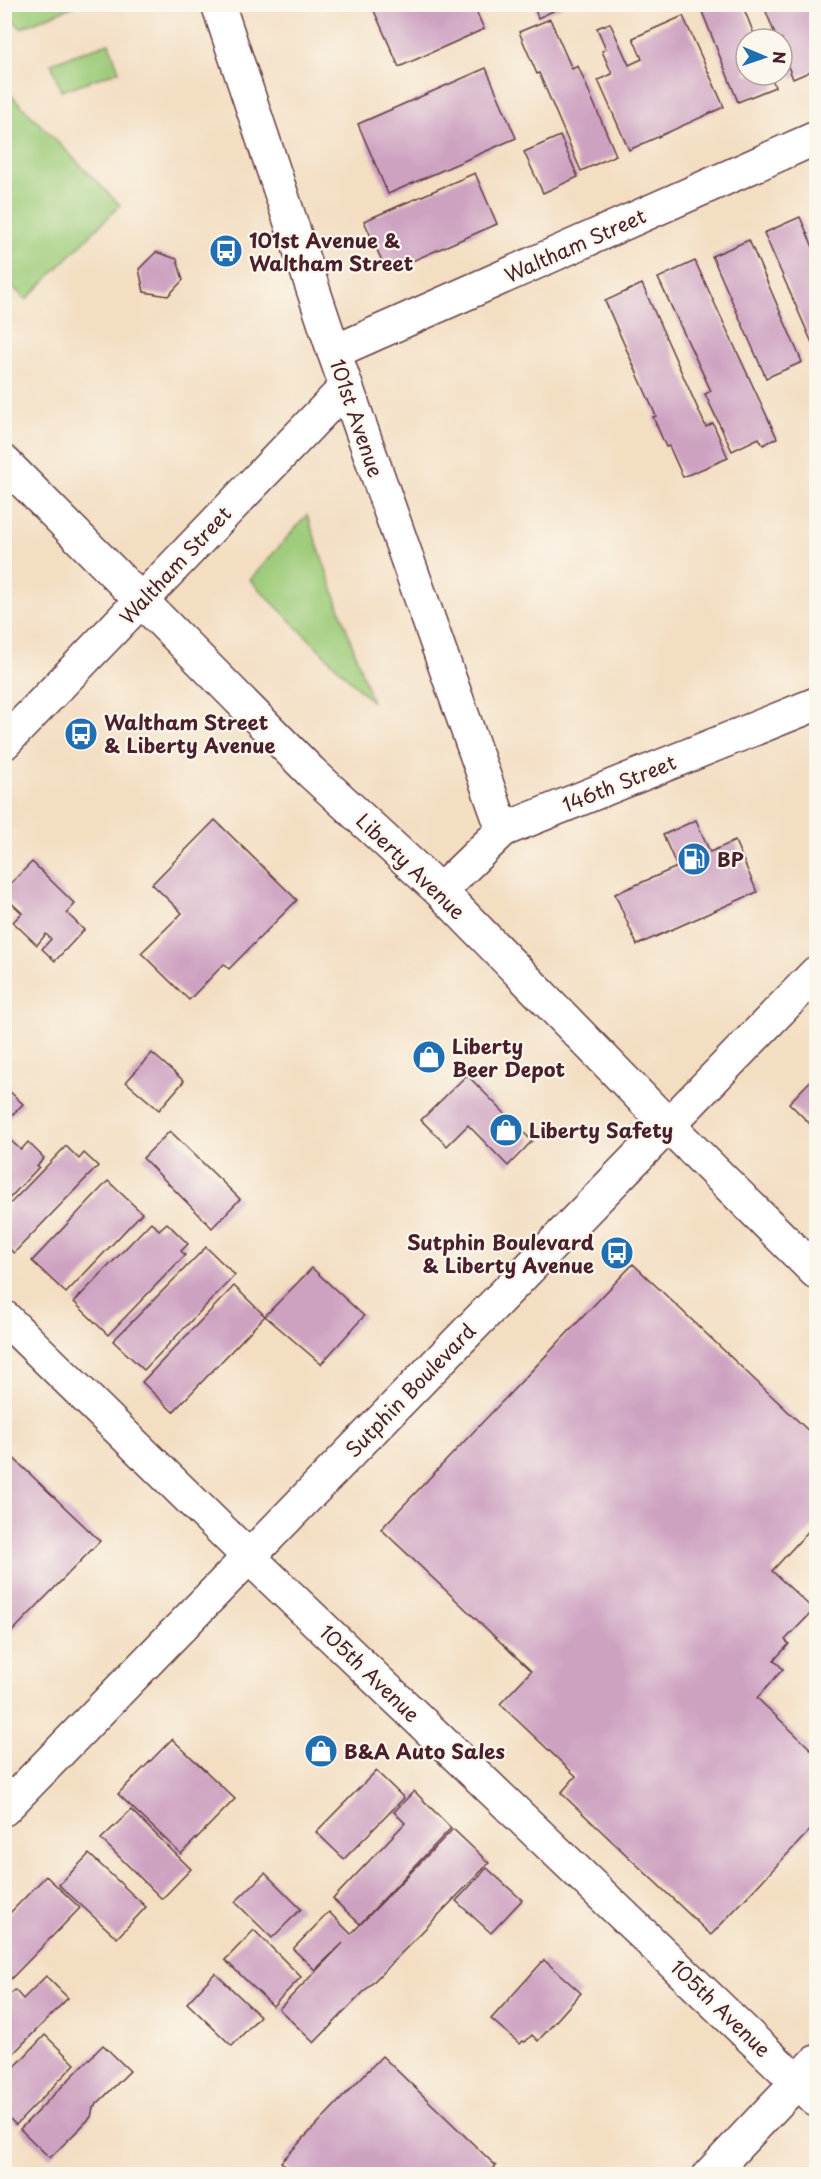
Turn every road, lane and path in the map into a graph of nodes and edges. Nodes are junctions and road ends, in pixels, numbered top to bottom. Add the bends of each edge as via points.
1 (218, 4) edge
2 (816, 138) edge
3 (334, 352) junction
4 (346, 387) junction
5 (4, 462) edge
6 (142, 601) junction
7 (816, 704) edge
8 (4, 743) edge
9 (503, 830) junction
10 (440, 891) junction
11 (816, 973) edge
12 (669, 1126) junction
13 (816, 1272) edge
14 (4, 1317) edge
15 (249, 1557) junction
16 (4, 1809) edge
17 (810, 2081) edge
18 (710, 2175) edge

1 - 3 street, 101st Avenue
2 - 3 street, Waltham Street
3 - 4 street, 101st Avenue
4 - 6 street, Waltham Street
4 - 9 street, 101st Avenue
5 - 6 street, Liberty Avenue
6 - 8 street, Waltham Street
6 - 10 street, Liberty Avenue via 311,772
7 - 9 street, 146th Street
9 - 10 street, 146th Street
10 - 12 street, Liberty Avenue
11 - 12 street, Sutphin Boulevard
12 - 13 street, Liberty Avenue
12 - 15 street, Sutphin Boulevard
14 - 15 street, 105th Avenue
15 - 16 street, Sutphin Boulevard
15 - 17 street, 105th Avenue
17 - 18 street

